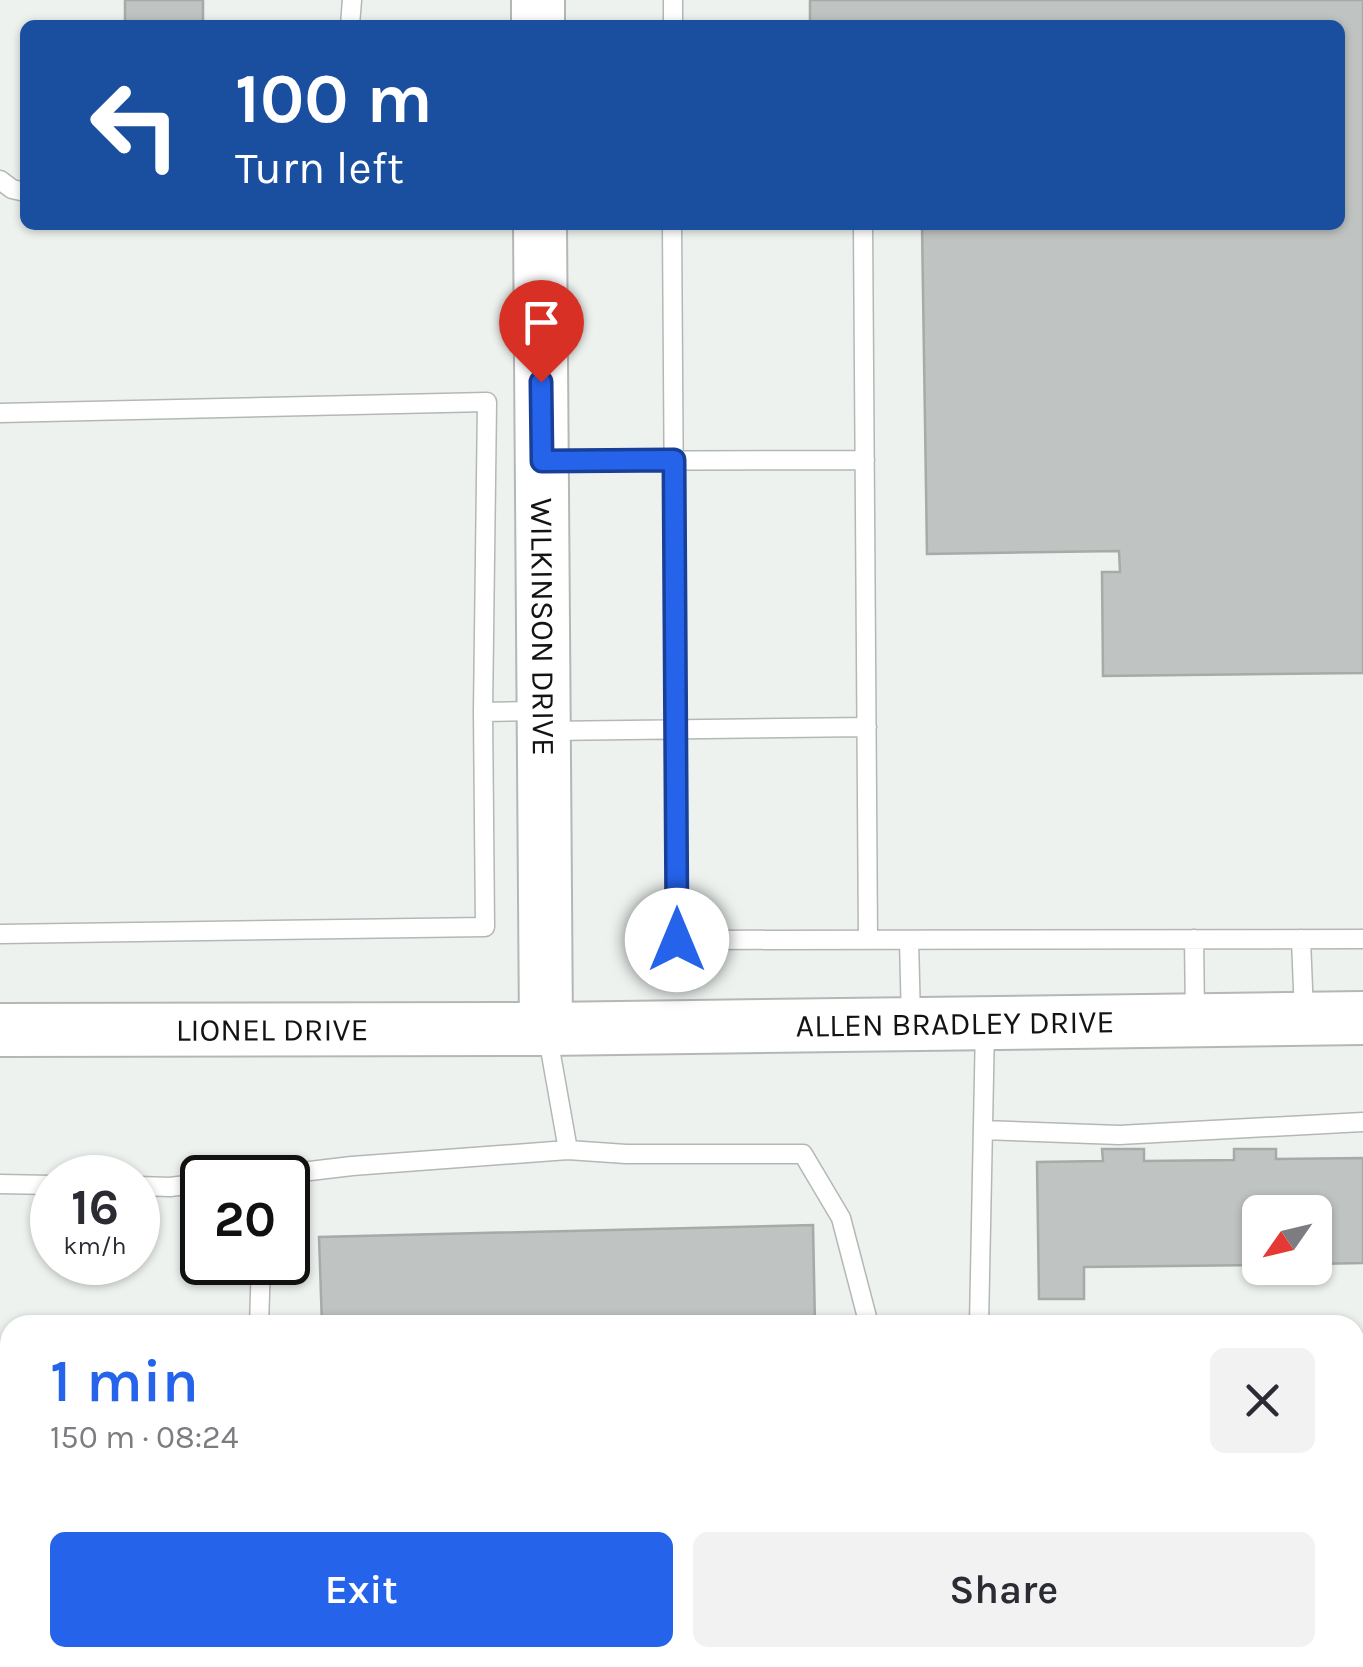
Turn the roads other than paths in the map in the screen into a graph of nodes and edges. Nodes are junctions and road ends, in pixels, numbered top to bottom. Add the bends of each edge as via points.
1 (540, 230) edge
2 (672, 230) edge
3 (863, 230) edge
4 (0, 413) edge
5 (674, 460) junction
6 (865, 460) junction
7 (542, 461) junction
8 (483, 712) junction
9 (544, 721) junction
10 (867, 727) junction
11 (675, 729) junction
12 (0, 934) edge
13 (1301, 939) junction
14 (1363, 939) edge
15 (868, 940) junction
16 (909, 940) junction
17 (1194, 940) junction
18 (1363, 1018) edge
19 (1304, 1019) junction
20 (1195, 1020) junction
21 (911, 1024) junction
22 (986, 1024) junction
23 (546, 1029) junction
24 (0, 1030) edge
25 (1363, 1122) edge
26 (984, 1130) junction
27 (568, 1150) junction
28 (310, 1171) edge
29 (0, 1184) edge
30 (30, 1184) edge
31 (260, 1285) edge
32 (259, 1315) edge
33 (866, 1315) edge
34 (979, 1315) edge

1 - 7 street, WILKINSON DRIVE
2 - 5 lane
3 - 6 lane
4 - 8 lane via 486,402
5 - 6 lane
5 - 7 lane
5 - 11 lane
6 - 10 lane
7 - 9 street, WILKINSON DRIVE
8 - 9 lane
8 - 12 lane via 485,927
9 - 11 lane
9 - 23 street, WILKINSON DRIVE
10 - 11 lane
10 - 15 lane
11 - 15 lane via 677,940
13 - 14 lane
13 - 17 lane
13 - 19 lane
15 - 16 lane
16 - 17 lane
16 - 21 lane
17 - 20 lane
18 - 19 street, ALLEN BRADLEY DRIVE
19 - 20 street, ALLEN BRADLEY DRIVE
20 - 22 street, ALLEN BRADLEY DRIVE
21 - 22 street, ALLEN BRADLEY DRIVE
21 - 23 street, ALLEN BRADLEY DRIVE
22 - 26 lane
23 - 24 street, LIONEL DRIVE
23 - 27 lane
25 - 26 lane via 1120,1135
26 - 34 lane
27 - 28 lane
27 - 33 lane via 803,1154 841,1218
29 - 30 lane
31 - 32 lane

